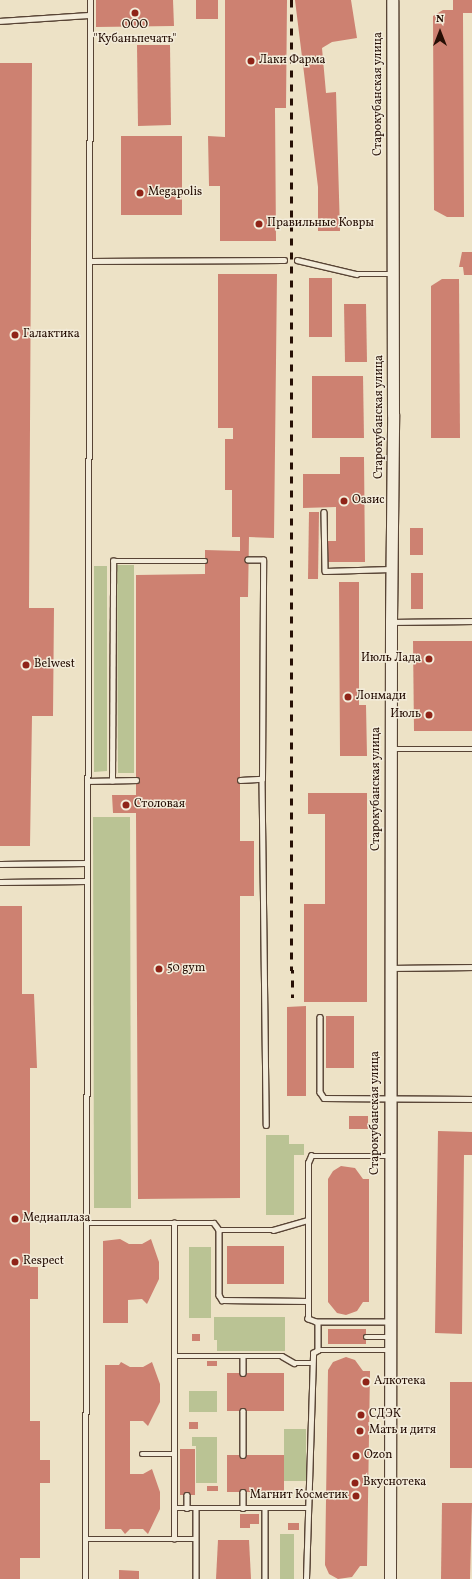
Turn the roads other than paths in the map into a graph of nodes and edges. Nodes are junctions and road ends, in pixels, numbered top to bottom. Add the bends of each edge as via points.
1 (90, 0) edge
2 (392, 0) edge
3 (90, 15) junction
4 (0, 21) edge
5 (284, 260) dead end
6 (297, 260) dead end
7 (89, 261) junction
8 (393, 274) junction
9 (324, 512) dead end
10 (248, 560) dead end
11 (205, 561) dead end
12 (391, 569) junction
13 (472, 621) edge
14 (390, 622) junction
15 (390, 749) junction
16 (472, 749) edge
17 (262, 779) junction
18 (136, 780) dead end
19 (240, 780) dead end
20 (87, 781) junction
21 (112, 781) junction
22 (86, 863) junction
23 (0, 864) edge
24 (86, 881) junction
25 (0, 882) edge
26 (472, 967) edge
27 (390, 968) junction
28 (320, 1016) dead end
29 (389, 1099) junction
30 (472, 1099) edge
31 (266, 1125) dead end
32 (389, 1156) junction
33 (308, 1220) junction
34 (86, 1223) junction
35 (174, 1223) junction
36 (219, 1230) junction
37 (308, 1301) junction
38 (318, 1322) junction
39 (389, 1322) junction
40 (366, 1337) dead end
41 (389, 1337) junction
42 (318, 1350) junction
43 (388, 1350) junction
44 (174, 1356) junction
45 (242, 1356) junction
46 (312, 1363) junction
47 (242, 1373) dead end
48 (242, 1411) dead end
49 (142, 1454) dead end
50 (174, 1454) junction
51 (242, 1454) dead end
52 (242, 1492) dead end
53 (188, 1495) dead end
54 (174, 1508) junction
55 (188, 1508) junction
56 (196, 1508) junction
57 (242, 1508) junction
58 (266, 1508) junction
59 (308, 1508) junction
60 (85, 1539) junction
61 (174, 1539) junction
62 (196, 1539) junction
63 (85, 1579) edge
64 (196, 1579) edge
65 (266, 1579) edge
66 (306, 1579) edge
67 (390, 1579) edge

1 - 3 lane
2 - 8 street, Старокубанская улица
3 - 4 lane
3 - 7 lane
5 - 7 lane
6 - 8 lane via 356,274
7 - 20 lane
8 - 12 street, Старокубанская улица
9 - 12 lane via 325,571
10 - 17 lane via 263,560
11 - 21 lane via 113,561
12 - 14 street, Старокубанская улица
13 - 14 lane
14 - 15 street, Старокубанская улица
15 - 16 lane
15 - 27 street, Старокубанская улица
17 - 19 lane
17 - 31 lane
18 - 21 lane
20 - 21 lane
20 - 22 lane
22 - 23 lane
22 - 24 lane
24 - 25 lane
24 - 34 lane
26 - 27 lane
27 - 29 street, Старокубанская улица
28 - 29 lane via 320,1092 324,1098
29 - 30 lane
29 - 32 street, Старокубанская улица
32 - 33 lane via 311,1156 308,1163
32 - 39 street, Старокубанская улица
33 - 36 lane via 273,1230
33 - 37 lane
34 - 35 lane
34 - 60 lane
35 - 36 lane via 214,1223
35 - 44 lane
36 - 37 lane via 219,1295 222,1300
37 - 38 lane via 308,1319
38 - 39 lane
38 - 42 lane
39 - 41 street, Старокубанская улица
40 - 41 lane
41 - 43 street, Старокубанская улица
42 - 43 lane
42 - 46 lane via 312,1353
43 - 67 street, Старокубанская улица
44 - 45 lane
44 - 50 lane
45 - 46 lane via 282,1356 294,1363
45 - 47 lane
46 - 59 lane
48 - 51 lane
49 - 50 lane
50 - 54 lane
52 - 57 lane
53 - 55 lane
54 - 55 lane
54 - 61 lane
55 - 56 lane
56 - 57 lane
56 - 62 lane
57 - 58 lane
58 - 59 lane
58 - 65 lane
59 - 66 lane
60 - 61 lane
60 - 63 lane
61 - 62 lane
62 - 64 lane

